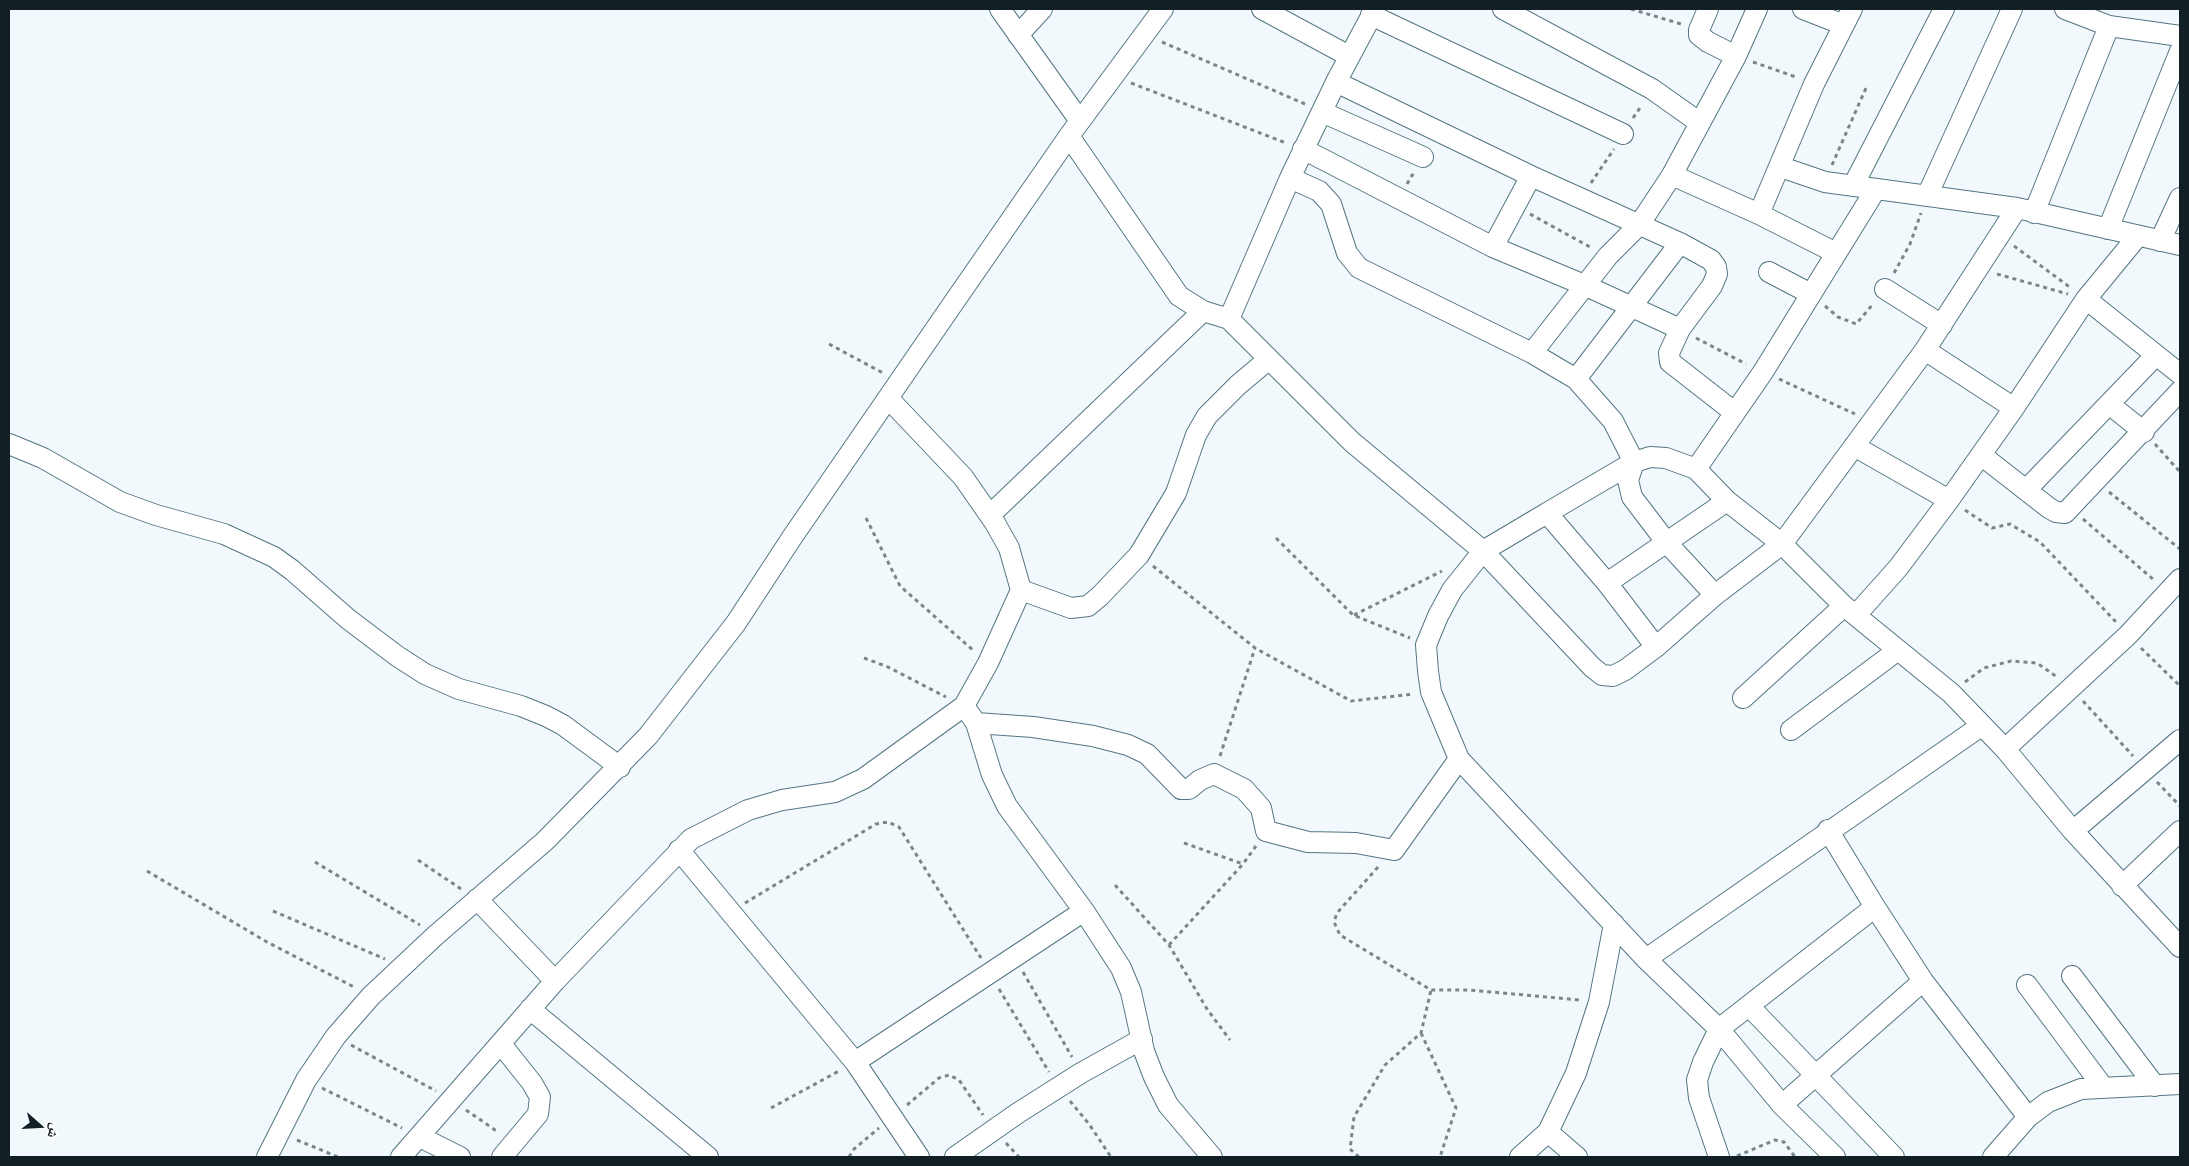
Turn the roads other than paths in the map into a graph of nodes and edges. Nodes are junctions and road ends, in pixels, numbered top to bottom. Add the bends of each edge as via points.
1 (1000, 9) edge
2 (1042, 9) edge
3 (1262, 9) edge
4 (1503, 9) edge
5 (1708, 9) edge
6 (1757, 9) edge
7 (1803, 9) edge
8 (1944, 9) edge
9 (2012, 9) edge
10 (2065, 9) edge
11 (1158, 10) edge
12 (1373, 12) edge
13 (1848, 17) edge
14 (2109, 26) junction
15 (1018, 35) junction
16 (2180, 36) edge
17 (2180, 51) edge
18 (1349, 56) junction
19 (1736, 56) junction
20 (1336, 82) junction
21 (1322, 112) junction
22 (1700, 123) junction
23 (1074, 129) junction
24 (1623, 134) road end
25 (1303, 149) junction
26 (1423, 157) road end
27 (1781, 167) junction
28 (1672, 175) junction
29 (1531, 176) junction
30 (1290, 178) junction
31 (1853, 186) junction
32 (1876, 189) junction
33 (1928, 196) junction
34 (2180, 198) edge
35 (2026, 210) junction
36 (1759, 214) junction
37 (1639, 225) junction
38 (2108, 229) junction
39 (2138, 237) junction
40 (2160, 241) junction
41 (1680, 243) junction
42 (2180, 246) edge
43 (1493, 248) junction
44 (1836, 253) junction
45 (1769, 272) dead end
46 (1584, 285) junction
47 (1885, 289) road end
48 (1811, 294) junction
49 (2086, 300) junction
50 (1630, 306) junction
51 (1203, 311) junction
52 (1230, 319) junction
53 (1942, 325) junction
54 (1680, 329) junction
55 (1925, 350) junction
56 (1532, 353) junction
57 (2156, 354) junction
58 (1269, 358) junction
59 (2180, 374) edge
60 (1576, 378) junction
61 (894, 390) junction
62 (2180, 391) edge
63 (2109, 404) junction
64 (2014, 408) junction
65 (1734, 412) junction
66 (2144, 432) junction
67 (9, 444) edge
68 (1854, 446) junction
69 (1981, 455) junction
70 (1634, 462) junction
71 (1696, 469) junction
72 (2027, 489) junction
73 (1949, 500) junction
74 (1727, 501) junction
75 (1546, 513) junction
76 (990, 515) junction
77 (1667, 543) junction
78 (1782, 544) junction
79 (1483, 551) junction
80 (1607, 583) junction
81 (2174, 585) edge
82 (1021, 590) junction
83 (1714, 595) junction
84 (1850, 610) junction
85 (1656, 647) junction
86 (1898, 650) junction
87 (1743, 698) dead end
88 (964, 706) junction
89 (976, 723) junction
90 (1981, 726) junction
91 (1791, 730) dead end
92 (2180, 740) edge
93 (2005, 749) junction
94 (1459, 759) junction
95 (620, 767) junction
96 (1828, 830) junction
97 (2073, 831) junction
98 (2180, 831) edge
99 (679, 850) junction
100 (2122, 886) junction
101 (477, 899) junction
102 (1875, 907) junction
103 (1084, 911) junction
104 (1614, 924) junction
105 (2180, 947) edge
106 (1646, 959) junction
107 (2072, 976) dead end
108 (555, 981) junction
109 (1923, 981) junction
110 (2027, 986) dead end
111 (1750, 1007) junction
112 (530, 1009) junction
113 (1719, 1029) junction
114 (1142, 1040) junction
115 (500, 1044) junction
116 (855, 1062) junction
117 (1815, 1077) junction
118 (2180, 1084) edge
119 (2155, 1086) junction
120 (2103, 1087) junction
121 (1782, 1105) junction
122 (2028, 1116) junction
123 (1548, 1132) junction
124 (420, 1137) junction
125 (508, 1151) edge
126 (267, 1157) edge
127 (401, 1157) edge
128 (460, 1157) edge
129 (708, 1157) edge
130 (919, 1157) edge
131 (955, 1157) edge
132 (1212, 1157) edge
133 (1520, 1157) edge
134 (1577, 1157) edge
135 (1719, 1157) edge
136 (1835, 1157) edge
137 (1894, 1157) edge
138 (1993, 1157) edge

1 - 15 street
2 - 15 street
3 - 18 street
4 - 22 street via 1652,89
5 - 19 street via 1699,30 1702,39
6 - 19 street
7 - 13 street
8 - 31 street
9 - 33 street
10 - 14 street
11 - 23 street via 1114,77
12 - 18 street
12 - 24 street
13 - 27 street via 1814,84
14 - 16 street
14 - 35 street
15 - 23 street
17 - 38 street
18 - 20 street
19 - 22 street
20 - 21 street
20 - 29 street
21 - 25 street
21 - 26 street
22 - 28 street
23 - 51 street via 1179,296
23 - 61 street
25 - 30 street
25 - 43 street
27 - 31 street via 1825,182
27 - 36 street
28 - 36 street
28 - 37 street
29 - 37 street
29 - 43 street
30 - 52 street
30 - 56 street via 1319,191 1331,204 1347,253 1359,268
31 - 32 street
32 - 33 street
32 - 44 street
33 - 35 street
34 - 40 street
35 - 38 street
35 - 53 street via 1978,268
36 - 44 street
37 - 41 street
37 - 46 street
38 - 39 street
39 - 40 street
39 - 49 street
40 - 42 street
41 - 50 street
41 - 54 street via 1711,260 1717,274 1712,286
43 - 46 street
44 - 48 street
45 - 48 street
46 - 50 street
46 - 56 street
47 - 53 street
48 - 65 street
49 - 57 street
49 - 64 street
50 - 54 street
50 - 60 street
51 - 52 street
51 - 76 street
52 - 58 street
53 - 55 street
54 - 65 street via 1669,353 1670,362
55 - 64 street
55 - 68 street
56 - 60 street
57 - 59 street
57 - 63 street
58 - 79 street via 1352,442
58 - 82 street via 1207,416 1196,435 1176,493 1139,555 1088,606 1071,608
60 - 70 street via 1613,421
61 - 76 street
61 - 95 street via 736,623
62 - 66 street
63 - 66 street
63 - 72 street
64 - 69 street
65 - 71 street
66 - 72 street via 2065,513 2056,512
67 - 95 street via 43,458 120,502 224,534 274,557 397,656 425,674 459,689 546,716
68 - 73 street
68 - 78 street
69 - 72 street
69 - 73 street
70 - 71 street via 1666,458
70 - 75 street
70 - 77 street via 1628,480 1632,497
71 - 74 street
73 - 84 street via 1898,568
74 - 77 street
74 - 78 street
75 - 79 street
75 - 80 street
76 - 82 street via 1009,548
77 - 80 street
77 - 83 street
78 - 83 street
78 - 84 street
79 - 85 street via 1602,675 1613,676 1625,670
79 - 94 street via 1452,590 1426,645 1431,692
80 - 85 street
81 - 93 street via 2128,635
82 - 88 street via 988,663
83 - 85 street
84 - 86 street
84 - 87 street
86 - 90 street via 1951,693
86 - 91 street
88 - 89 street
88 - 99 street via 863,779 835,792 782,800 748,810 691,839
89 - 94 street via 1033,727 1128,745 1147,754 1181,789 1189,789 1214,774 1244,790 1261,808 1266,831 1308,842 1356,843 1394,850
89 - 103 street via 992,775 1007,806
90 - 93 street
90 - 96 street
92 - 97 street
93 - 97 street
94 - 104 street
95 - 101 street via 545,841
96 - 102 street
96 - 106 street
97 - 100 street
98 - 100 street
99 - 108 street
99 - 116 street
100 - 105 street
101 - 108 street
101 - 126 street via 371,996 336,1036 306,1080
102 - 109 street
102 - 111 street
103 - 114 street via 1121,968 1131,992
103 - 116 street
104 - 106 street
104 - 123 street via 1599,1002 1576,1072
106 - 113 street
107 - 119 street
108 - 112 street
109 - 117 street
109 - 122 street
110 - 120 street
111 - 113 street
111 - 117 street
112 - 115 street
112 - 129 street
113 - 121 street
113 - 135 street via 1697,1080 1699,1098
114 - 131 street via 1081,1073
114 - 132 street via 1154,1077 1168,1105
115 - 124 street
115 - 125 street via 540,1097 538,1114
116 - 130 street
117 - 121 street
117 - 137 street
118 - 119 street
119 - 120 street
120 - 122 street via 2081,1089 2048,1102
121 - 136 street
122 - 138 street
123 - 133 street
123 - 134 street
124 - 127 street
124 - 128 street

